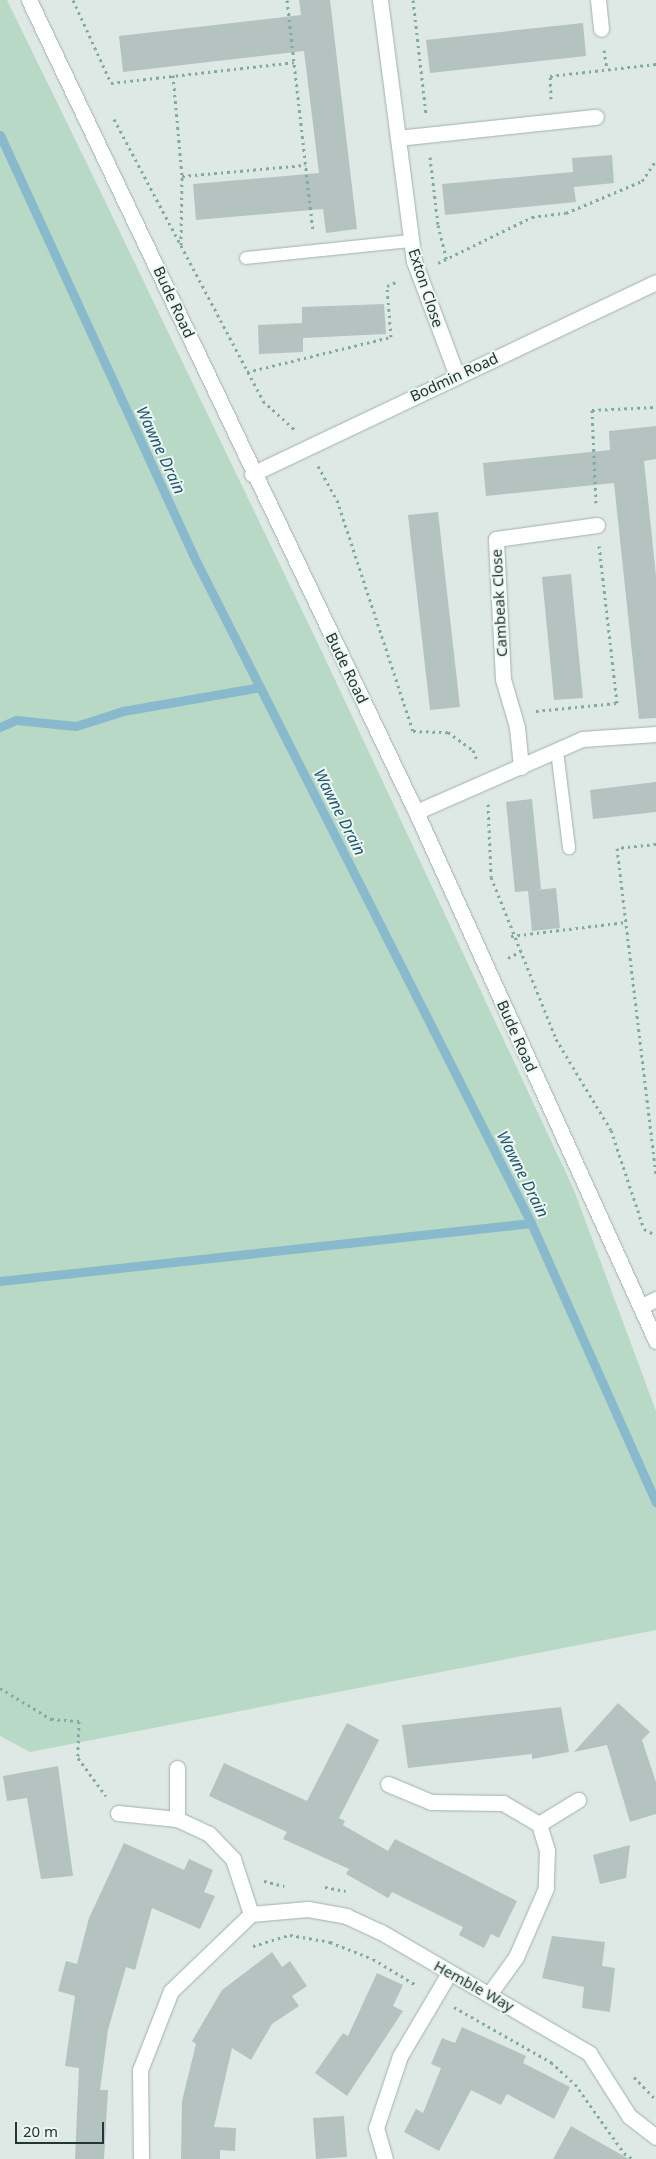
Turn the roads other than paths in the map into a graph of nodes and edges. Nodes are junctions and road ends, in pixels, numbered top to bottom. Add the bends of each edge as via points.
1 (29, 0) edge
2 (380, 0) edge
3 (598, 0) edge
4 (601, 29) dead end
5 (596, 117) dead end
6 (398, 138) junction
7 (411, 241) junction
8 (246, 258) dead end
9 (656, 282) edge
10 (457, 376) junction
11 (252, 474) junction
12 (597, 525) road end
13 (656, 734) edge
14 (556, 751) junction
15 (521, 767) junction
16 (416, 812) junction
17 (569, 848) dead end
18 (656, 1299) edge
19 (642, 1306) junction
20 (656, 1341) edge
21 (177, 1768) dead end
22 (388, 1784) dead end
23 (578, 1800) dead end
24 (118, 1813) road end
25 (177, 1819) junction
26 (540, 1824) junction
27 (251, 1914) junction
28 (449, 1972) junction
29 (490, 1993) junction
30 (656, 2138) edge
31 (141, 2159) edge
32 (385, 2159) edge

1 - 11 street, Bude Road via 187,328
2 - 6 street, Exton Close
3 - 4 street
5 - 6 street
6 - 7 street, Exton Close
7 - 8 lane
7 - 10 street, Exton Close via 418,272
9 - 10 street, Bodmin Road
10 - 11 street, Bodmin Road
11 - 16 street, Bude Road
12 - 15 street, Cambeak Close via 496,539 503,679 513,714
13 - 14 street via 582,739
14 - 15 street
14 - 17 lane
15 - 16 street
16 - 19 street, Bude Road
18 - 19 street
19 - 20 street, Bude Road
21 - 25 street
22 - 26 street via 431,1802 503,1803
23 - 26 street
24 - 25 street
25 - 27 street via 209,1834 233,1859
26 - 29 street via 547,1850 546,1888 516,1957
27 - 28 street, Hemble Way via 308,1909 346,1916 381,1932
27 - 31 street via 171,1991 140,2070
28 - 29 street, Hemble Way
28 - 32 street via 400,2056 376,2128
29 - 30 street, Hemble Way via 589,2053 630,2116

